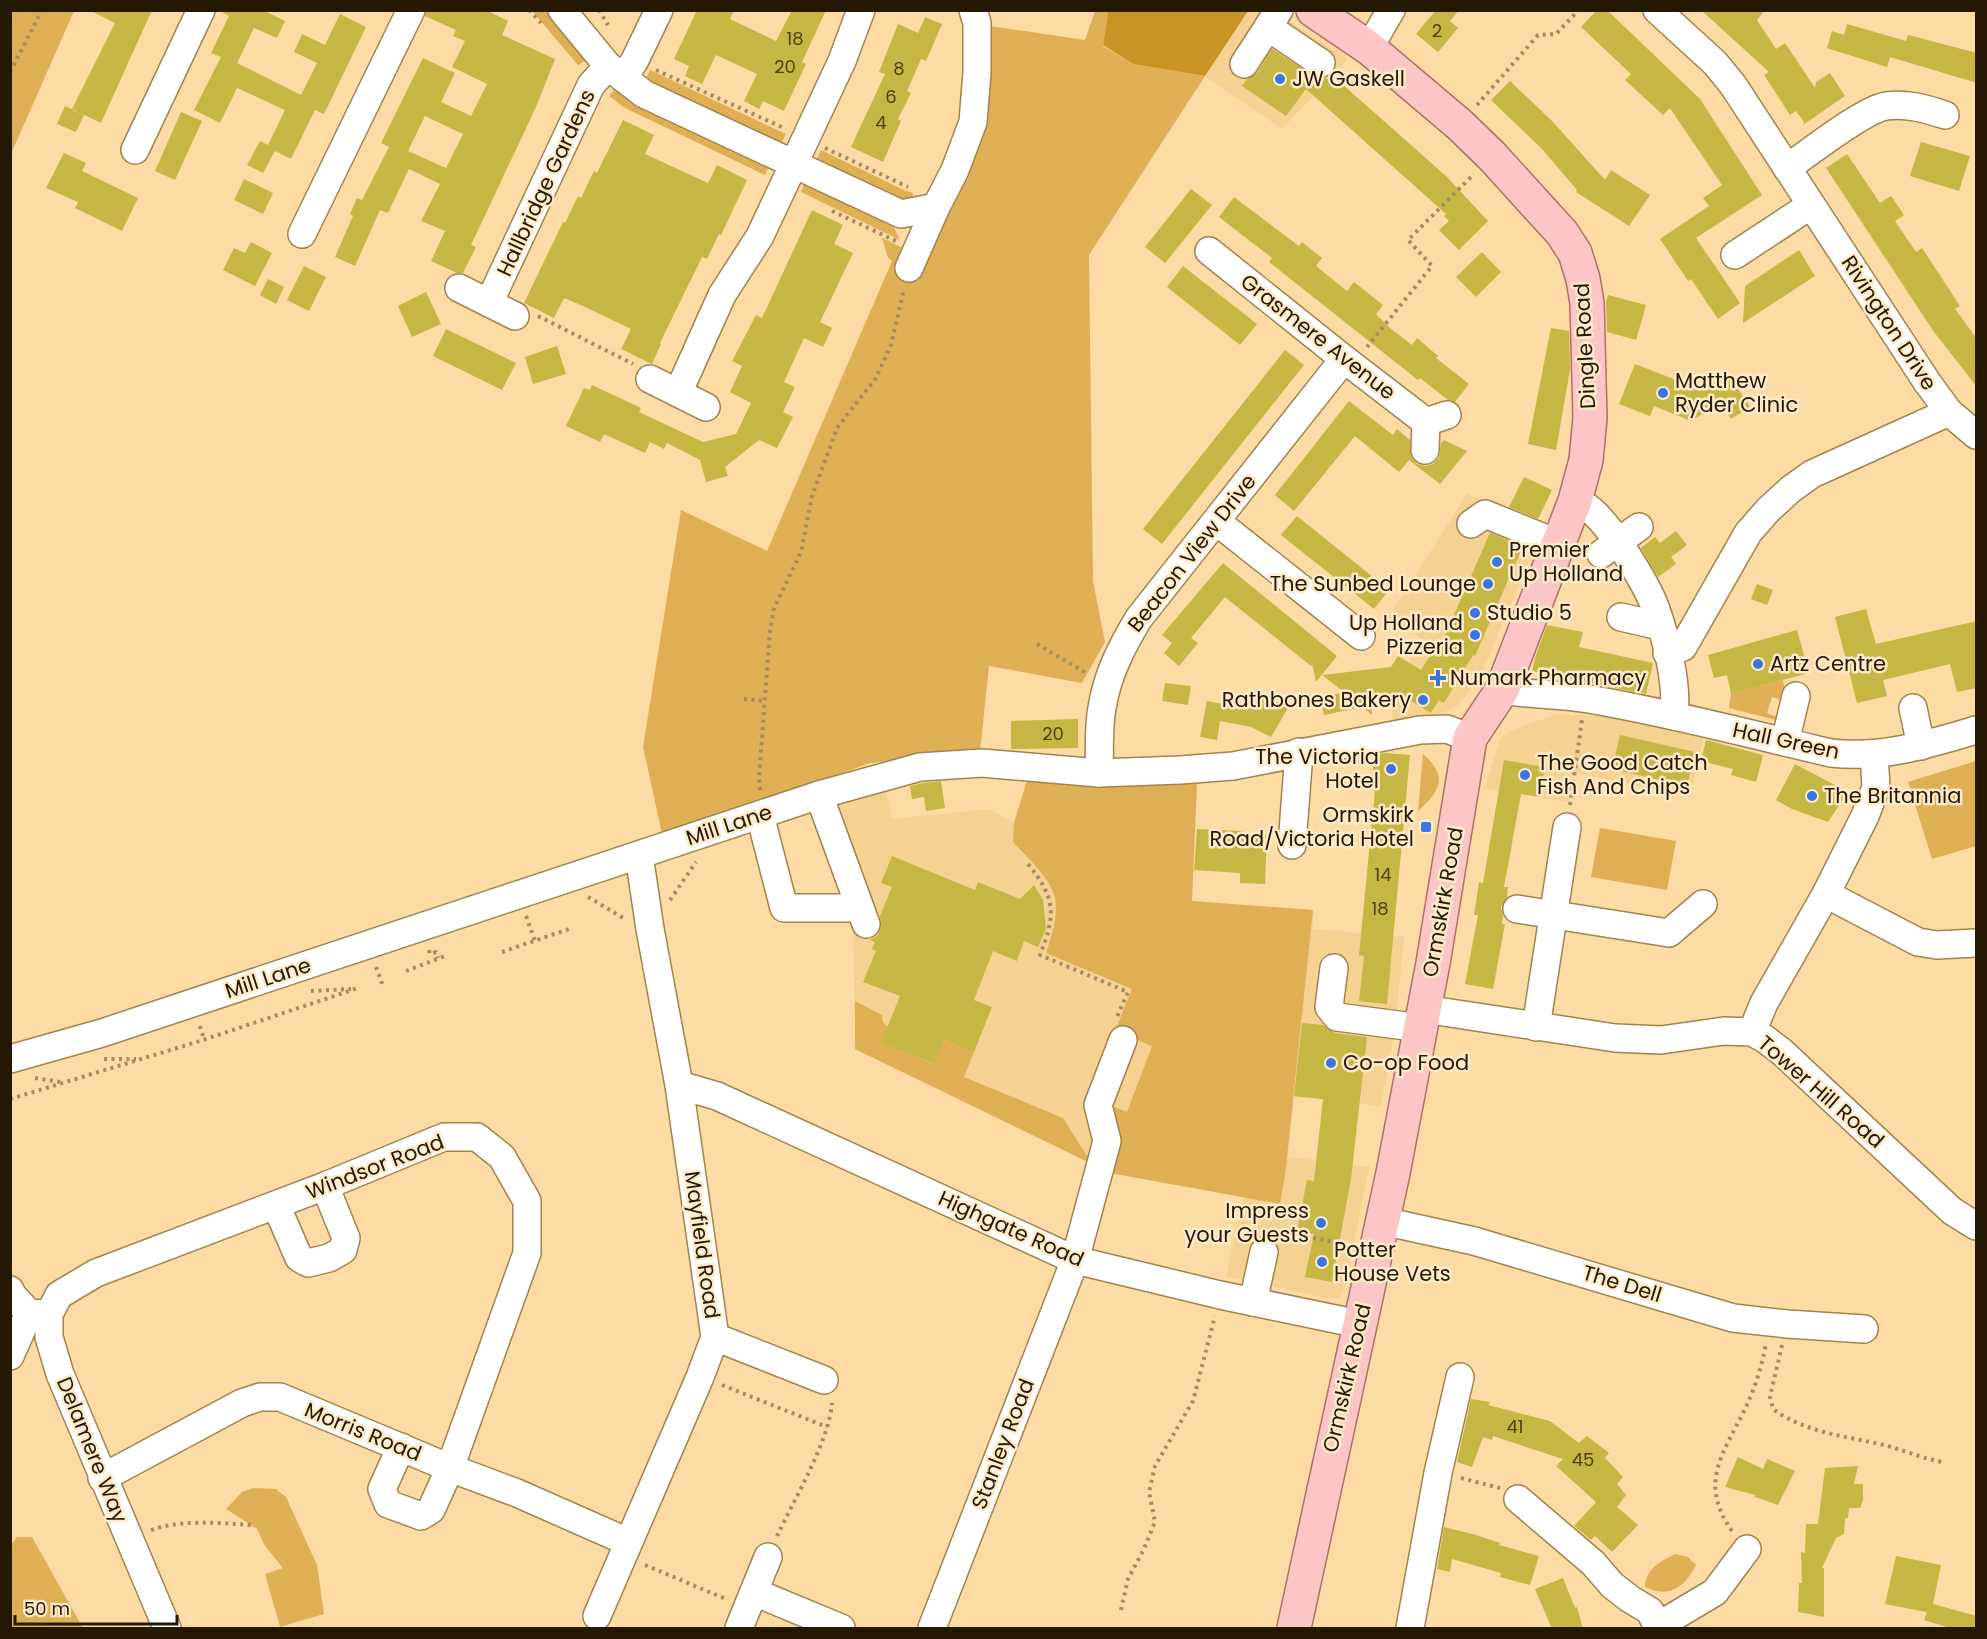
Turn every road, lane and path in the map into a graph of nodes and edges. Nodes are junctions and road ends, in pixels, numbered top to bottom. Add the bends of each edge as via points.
1 (42, 10) edge
2 (201, 10) edge
3 (411, 10) edge
4 (562, 10) edge
5 (659, 10) edge
6 (861, 10) edge
7 (973, 10) edge
8 (1313, 10) edge
9 (1391, 10) edge
10 (1579, 10) edge
11 (1657, 10) edge
12 (1274, 19) edge
13 (1369, 48) junction
14 (1322, 63) dead end
15 (1244, 64) dead end
16 (622, 68) junction
17 (10, 72) edge
18 (1945, 116) dead end
19 (1460, 125) junction
20 (806, 138) junction
21 (135, 150) dead end
22 (1492, 156) junction
23 (794, 165) junction
24 (1787, 168) junction
25 (1811, 205) junction
26 (936, 207) junction
27 (302, 234) dead end
28 (1209, 251) dead end
29 (1735, 256) dead end
30 (909, 268) joint
31 (459, 288) dead end
32 (489, 303) junction
33 (515, 316) joint
34 (1348, 362) junction
35 (650, 379) joint
36 (678, 393) junction
37 (706, 407) dead end
38 (1949, 412) junction
39 (1977, 435) edge
40 (1425, 450) dead end
41 (1575, 501) junction
42 (1216, 521) junction
43 (1471, 524) dead end
44 (1559, 544) junction
45 (1621, 617) dead end
46 (1660, 626) junction
47 (1360, 636) dead end
48 (1037, 644) dead end
49 (1667, 653) junction
50 (1108, 681) junction
51 (1502, 690) junction
52 (1796, 696) dead end
53 (1586, 698) junction
54 (744, 699) dead end
55 (765, 701) junction
56 (1913, 708) dead end
57 (1674, 716) junction
58 (1977, 730) edge
59 (1470, 738) junction
60 (1785, 742) junction
61 (1922, 746) junction
62 (1299, 752) junction
63 (1874, 754) junction
64 (1099, 773) junction
65 (819, 795) junction
66 (760, 815) junction
67 (718, 829) junction
68 (1573, 840) joint
69 (1292, 844) dead end
70 (639, 855) junction
71 (1028, 864) dead end
72 (580, 892) dead end
73 (1826, 894) junction
74 (1703, 904) dead end
75 (1517, 909) dead end
76 (1554, 915) junction
77 (572, 928) dead end
78 (650, 932) junction
79 (1977, 943) edge
80 (427, 946) dead end
81 (502, 952) dead end
82 (445, 956) dead end
83 (438, 958) junction
84 (1334, 968) dead end
85 (406, 971) dead end
86 (358, 988) dead end
87 (1423, 1018) junction
88 (1536, 1027) junction
89 (1119, 1032) joint
90 (1752, 1032) junction
91 (10, 1059) edge
92 (679, 1085) junction
93 (10, 1099) edge
94 (325, 1186) junction
95 (276, 1205) junction
96 (1977, 1226) edge
97 (1380, 1236) junction
98 (1313, 1238) dead end
99 (1264, 1252) dead end
100 (1075, 1260) junction
101 (10, 1290) edge
102 (1220, 1295) junction
103 (1253, 1302) junction
104 (39, 1314) junction
105 (1779, 1323) junction
106 (1359, 1324) junction
107 (1864, 1329) dead end
108 (715, 1337) junction
109 (10, 1356) edge
110 (700, 1377) junction
111 (1460, 1377) dead end
112 (824, 1380) joint
113 (827, 1427) junction
114 (401, 1447) junction
115 (1943, 1462) dead end
116 (450, 1468) junction
117 (1438, 1473) junction
118 (102, 1478) junction
119 (1515, 1496) joint
120 (250, 1525) dead end
121 (131, 1544) junction
122 (1748, 1544) joint
123 (625, 1549) junction
124 (768, 1557) joint
125 (747, 1609) edge
126 (1121, 1610) dead end
127 (597, 1616) dead end
128 (1658, 1627) edge
129 (167, 1629) edge
130 (841, 1629) edge
131 (932, 1629) edge
132 (1294, 1629) edge
133 (1410, 1629) edge

1 - 17 path
2 - 21 street
3 - 27 street
4 - 16 street, Hallbridge Gardens
5 - 16 street, Hallbridge Gardens
6 - 20 street
7 - 26 street via 977,23 977,72 973,122 956,170
8 - 13 main road, Dingle Road
9 - 13 street
10 - 19 path via 1556,34 1538,35
11 - 24 street, Rivington Drive via 1715,63
12 - 14 street
12 - 15 street
13 - 19 main road, Dingle Road
16 - 20 path
16 - 23 street, Hallbridge Gardens via 644,94
16 - 32 street, Hallbridge Gardens via 591,85
18 - 24 street via 1914,106 1884,106 1865,114
19 - 22 main road, Dingle Road
20 - 23 street
22 - 34 path via 1408,240 1432,266
22 - 41 main road, Dingle Road via 1562,233 1575,253 1583,279 1590,418 1586,460
23 - 26 street, Hallbridge Gardens via 901,214
23 - 36 street via 760,236 722,295
24 - 25 street, Rivington Drive
25 - 29 street
25 - 38 street, Rivington Drive
26 - 30 street
28 - 34 street, Grasmere Avenue
30 - 55 path via 891,345 876,378 837,428 812,496 801,552 774,608
31 - 32 street, Hallbridge Gardens
32 - 33 street, Hallbridge Gardens
33 - 35 path via 522,309 647,370
34 - 40 street, Grasmere Avenue via 1437,418
34 - 42 street, Beacon View Drive
35 - 36 street
36 - 37 street
38 - 39 street, Rivington Drive
38 - 49 street via 1812,474 1791,489 1748,533 1683,647
41 - 44 main road, Dingle Road
41 - 46 street via 1590,509 1620,541 1654,605
42 - 47 street
42 - 50 street, Beacon View Drive via 1139,618
43 - 44 street via 1485,514
44 - 51 main road, Dingle Road
45 - 46 street
46 - 49 street
48 - 50 path via 1086,673
49 - 57 street via 1676,701
50 - 64 street, Beacon View Drive via 1101,709
51 - 53 street, Hall Green
51 - 59 main road, Dingle Road
52 - 60 street
53 - 57 street, Hall Green
53 - 68 path
54 - 55 path
55 - 66 path
56 - 61 street
57 - 60 street, Hall Green
58 - 61 street, Hall Green
59 - 62 street, Mill Lane via 1447,729 1420,730
59 - 87 main road, Ormskirk Road
60 - 63 street, Hall Green via 1852,756
61 - 63 street, Hall Green
62 - 64 street, Mill Lane via 1233,766
62 - 69 street
63 - 73 street via 1876,787
64 - 65 street, Mill Lane via 957,763 898,772
65 - 66 street, Mill Lane
65 - 66 street via 857,916 774,909
66 - 67 street, Mill Lane
67 - 70 street, Mill Lane
67 - 78 path
68 - 76 street
70 - 78 street, Mayfield Road
70 - 91 street, Mill Lane via 102,1033
71 - 89 path via 1049,897 1050,930 1040,955 1128,992
72 - 78 path
73 - 79 street via 1918,942
73 - 90 street via 1764,1003
74 - 76 street via 1669,933
75 - 76 street
76 - 88 street
77 - 81 path
78 - 92 street, Mayfield Road
80 - 83 path via 430,954 436,952
82 - 83 path
83 - 85 path
84 - 87 street, Tower Hill Road via 1329,1007 1337,1017
86 - 93 path
87 - 88 street, Tower Hill Road
87 - 97 main road, Ormskirk Road
88 - 90 street, Tower Hill Road via 1661,1040 1724,1031
89 - 100 street, Stanley Road via 1098,1104 1107,1141
90 - 96 street, Tower Hill Road via 1782,1053 1952,1210
92 - 100 street, Highgate Road via 717,1096
92 - 108 street, Mayfield Road
94 - 95 street, Windsor Road
94 - 95 street via 346,1238 343,1250 329,1258 308,1263 299,1258
94 - 116 street, Windsor Road via 444,1137 477,1137 502,1156 527,1201 527,1253
95 - 104 street, Windsor Road via 96,1273 59,1295
97 - 98 path
97 - 105 street, The Dell via 1474,1241 1733,1318
97 - 106 main road, Ormskirk Road
99 - 103 street
100 - 102 street, Highgate Road
100 - 131 street, Stanley Road
101 - 104 street
102 - 103 street, Highgate Road
102 - 126 path via 1193,1401 1155,1466 1149,1492 1155,1522 1128,1579
103 - 106 street, Highgate Road
104 - 109 street, Windsor Road
104 - 118 street, Delamere Way
105 - 107 street, The Dell
105 - 115 path via 1770,1397 1773,1409 1806,1426
105 - 122 path via 1755,1387 1730,1434 1714,1482 1722,1517
106 - 132 main road, Ormskirk Road
108 - 110 street, Mayfield Road
108 - 112 street
110 - 113 path
110 - 123 street, Mayfield Road
111 - 117 street
112 - 113 path via 833,1398
113 - 124 path
114 - 116 street, Morris Road
114 - 116 street, Windsor Road via 382,1490 388,1503 421,1516 431,1510
114 - 118 street, Morris Road via 280,1397 260,1396
116 - 123 street, Morris Road via 517,1493
117 - 119 path via 1504,1488
117 - 133 street
118 - 121 street, Delamere Way
119 - 128 street via 1579,1550 1612,1585 1650,1611
120 - 121 path via 200,1521 166,1525
121 - 129 street, Delamere Way
122 - 128 street via 1715,1592
123 - 125 path
123 - 127 street, Mayfield Road
124 - 125 street
125 - 130 street

